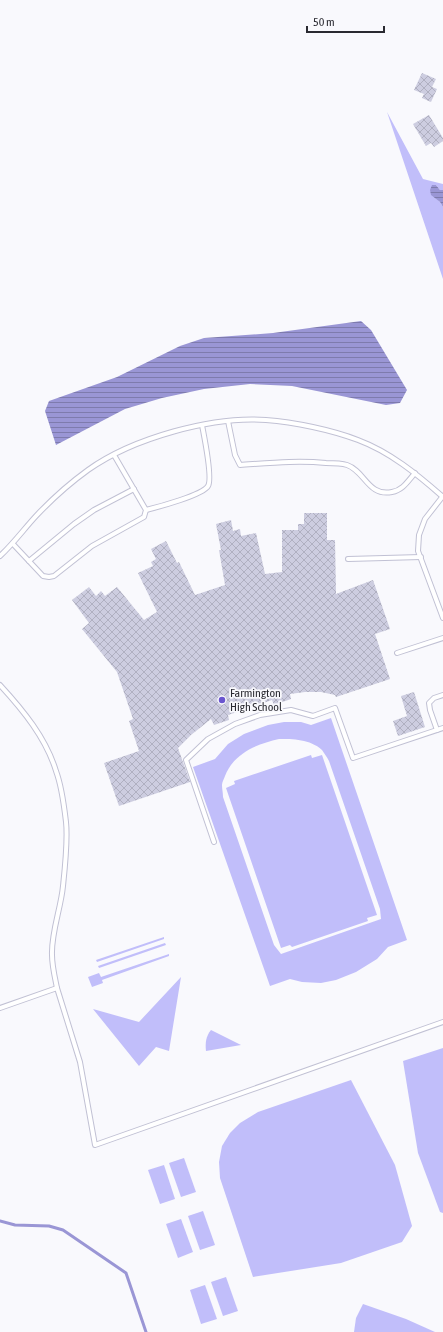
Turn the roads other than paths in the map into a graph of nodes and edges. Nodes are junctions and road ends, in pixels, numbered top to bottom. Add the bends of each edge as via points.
1 (228, 421) junction
2 (202, 425) junction
3 (114, 455) junction
4 (415, 473) junction
5 (134, 489) junction
6 (443, 496) edge
7 (146, 510) junction
8 (13, 544) junction
9 (0, 556) edge
10 (420, 557) junction
11 (348, 559) dead end
12 (29, 561) junction
13 (443, 618) edge
14 (443, 638) edge
15 (397, 652) dead end
16 (0, 685) edge
17 (443, 695) edge
18 (443, 728) edge
19 (437, 730) junction
20 (214, 842) dead end
21 (57, 988) junction
22 (0, 1008) edge
23 (443, 1022) edge

1 - 2 lane
1 - 4 lane via 266,420 327,431 358,440 386,453
1 - 4 lane via 235,455 240,464 303,461 346,464 354,468 379,492 392,492 402,488
2 - 3 lane via 166,434
2 - 7 lane via 210,475 209,485 203,491
3 - 5 lane
3 - 8 lane via 89,470 61,492
4 - 6 lane
5 - 7 lane
5 - 12 lane via 79,520
6 - 10 lane via 425,519 419,535
7 - 12 lane via 144,517 92,546 54,576 43,576
8 - 9 lane
8 - 12 lane
10 - 11 lane
10 - 13 lane
14 - 15 lane
16 - 21 lane via 31,722 47,749 57,771 61,792 66,823 65,856 63,888 52,955
17 - 19 lane via 429,703
18 - 19 lane
19 - 20 lane via 353,758 335,708 313,716 291,710 260,715 235,724 208,739 186,760
21 - 22 lane
21 - 23 lane via 80,1062 95,1145

